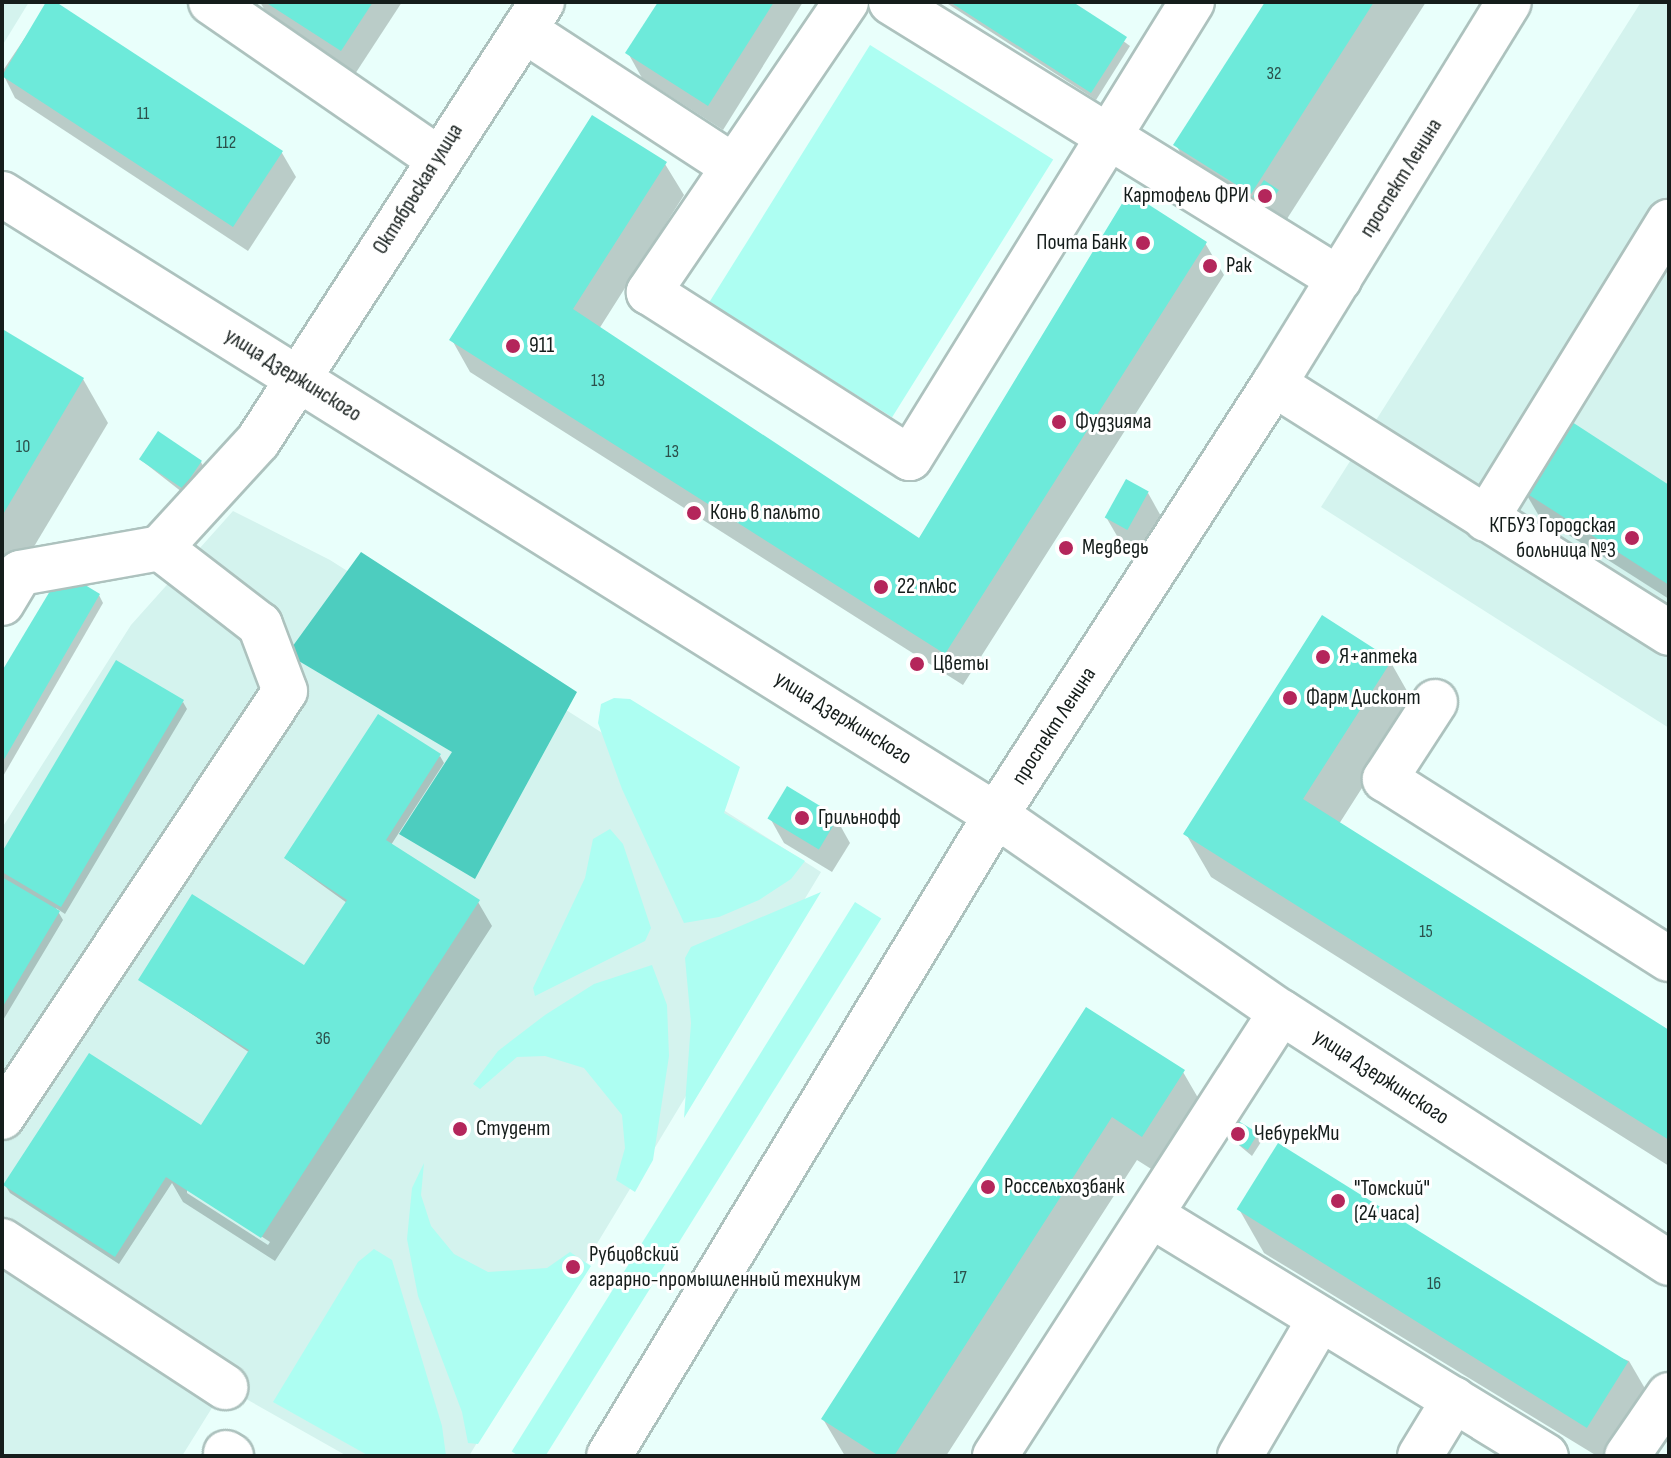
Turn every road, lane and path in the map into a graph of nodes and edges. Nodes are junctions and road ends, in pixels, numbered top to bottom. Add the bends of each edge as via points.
1 (211, 2) edge
2 (846, 2) edge
3 (891, 2) edge
4 (1192, 2) edge
5 (1509, 2) edge
6 (533, 16) edge
7 (1109, 137) junction
8 (437, 158) junction
9 (733, 166) junction
10 (6, 204) edge
11 (1669, 222) edge
12 (1339, 279) junction
13 (297, 378) junction
14 (1274, 384) junction
15 (1486, 519) junction
16 (160, 548) junction
17 (2, 603) edge
18 (1669, 633) edge
19 (1435, 702) dead end
20 (996, 815) junction
21 (1669, 959) edge
22 (1281, 1012) junction
23 (2, 1117) edge
24 (1154, 1217) junction
25 (2, 1241) edge
26 (1669, 1263) edge
27 (1320, 1319) junction
28 (225, 1387) dead end
29 (1669, 1395) edge
30 (1454, 1400) junction
31 (609, 1456) edge
32 (995, 1456) edge
33 (1240, 1456) edge
34 (1420, 1456) edge
35 (1546, 1456) edge
36 (1627, 1456) edge

1 - 8 main road
2 - 9 main road
3 - 7 main road
4 - 7 main road
5 - 12 main road, проспект Ленина
6 - 8 main road, Октябрьская улица
6 - 9 main road
7 - 9 main road via 910,458 649,292
7 - 12 main road
8 - 13 main road, Октябрьская улица
10 - 13 main road, улица Дзержинского
11 - 15 main road
12 - 14 main road, проспект Ленина
13 - 16 main road, Октябрьская улица via 258,441
13 - 20 main road, улица Дзержинского
14 - 15 main road
14 - 20 main road, проспект Ленина
15 - 18 main road
16 - 17 main road via 20,573
16 - 23 main road via 260,625 285,691
19 - 21 main road via 1385,779
20 - 22 main road, улица Дзержинского
20 - 31 main road, проспект Ленина
22 - 24 main road
22 - 26 main road, улица Дзержинского
24 - 27 main road
24 - 32 main road
25 - 28 main road
27 - 30 main road
27 - 33 main road
29 - 36 main road
30 - 34 main road
30 - 35 main road

